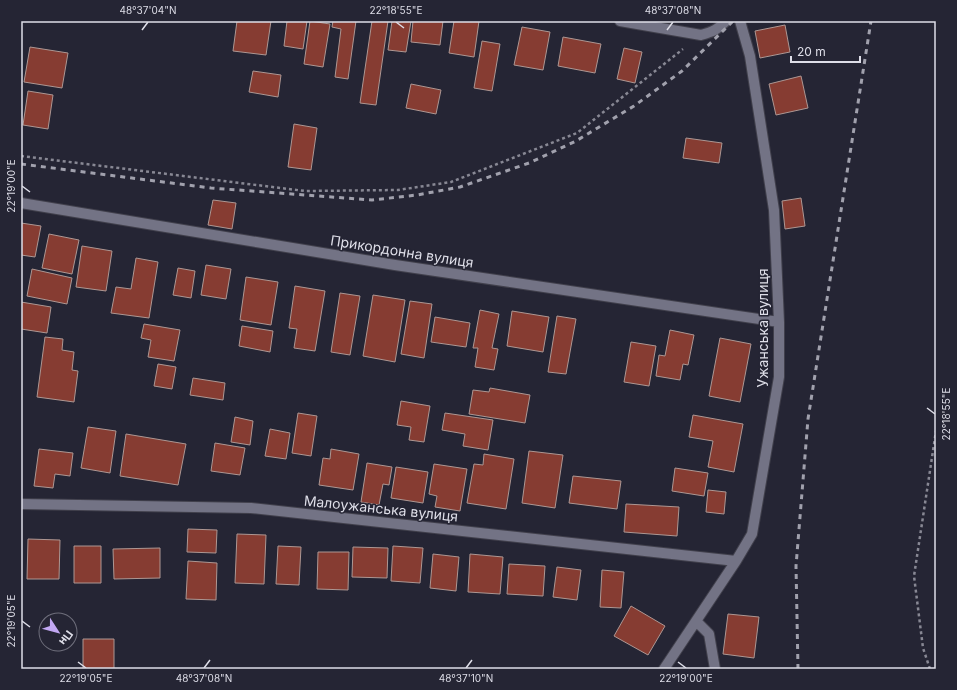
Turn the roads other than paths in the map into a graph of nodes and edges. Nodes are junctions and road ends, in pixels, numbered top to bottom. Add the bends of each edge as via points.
1 (620, 21) edge
2 (726, 21) edge
3 (740, 21) edge
4 (21, 203) edge
5 (779, 322) junction
6 (21, 504) edge
7 (736, 561) junction
8 (696, 621) junction
9 (664, 669) edge
10 (715, 669) edge

1 - 2 street via 701,35 720,28
3 - 5 street, Ужанська вулиця via 750,56 774,210
4 - 5 street, Прикордонна вулиця via 395,265
5 - 7 street, Ужанська вулиця via 779,377 752,534
6 - 7 street, Малоужанська вулиця via 251,508
7 - 8 street, Ужанська вулиця
8 - 9 street, Ужанська вулиця
8 - 10 street via 709,634

